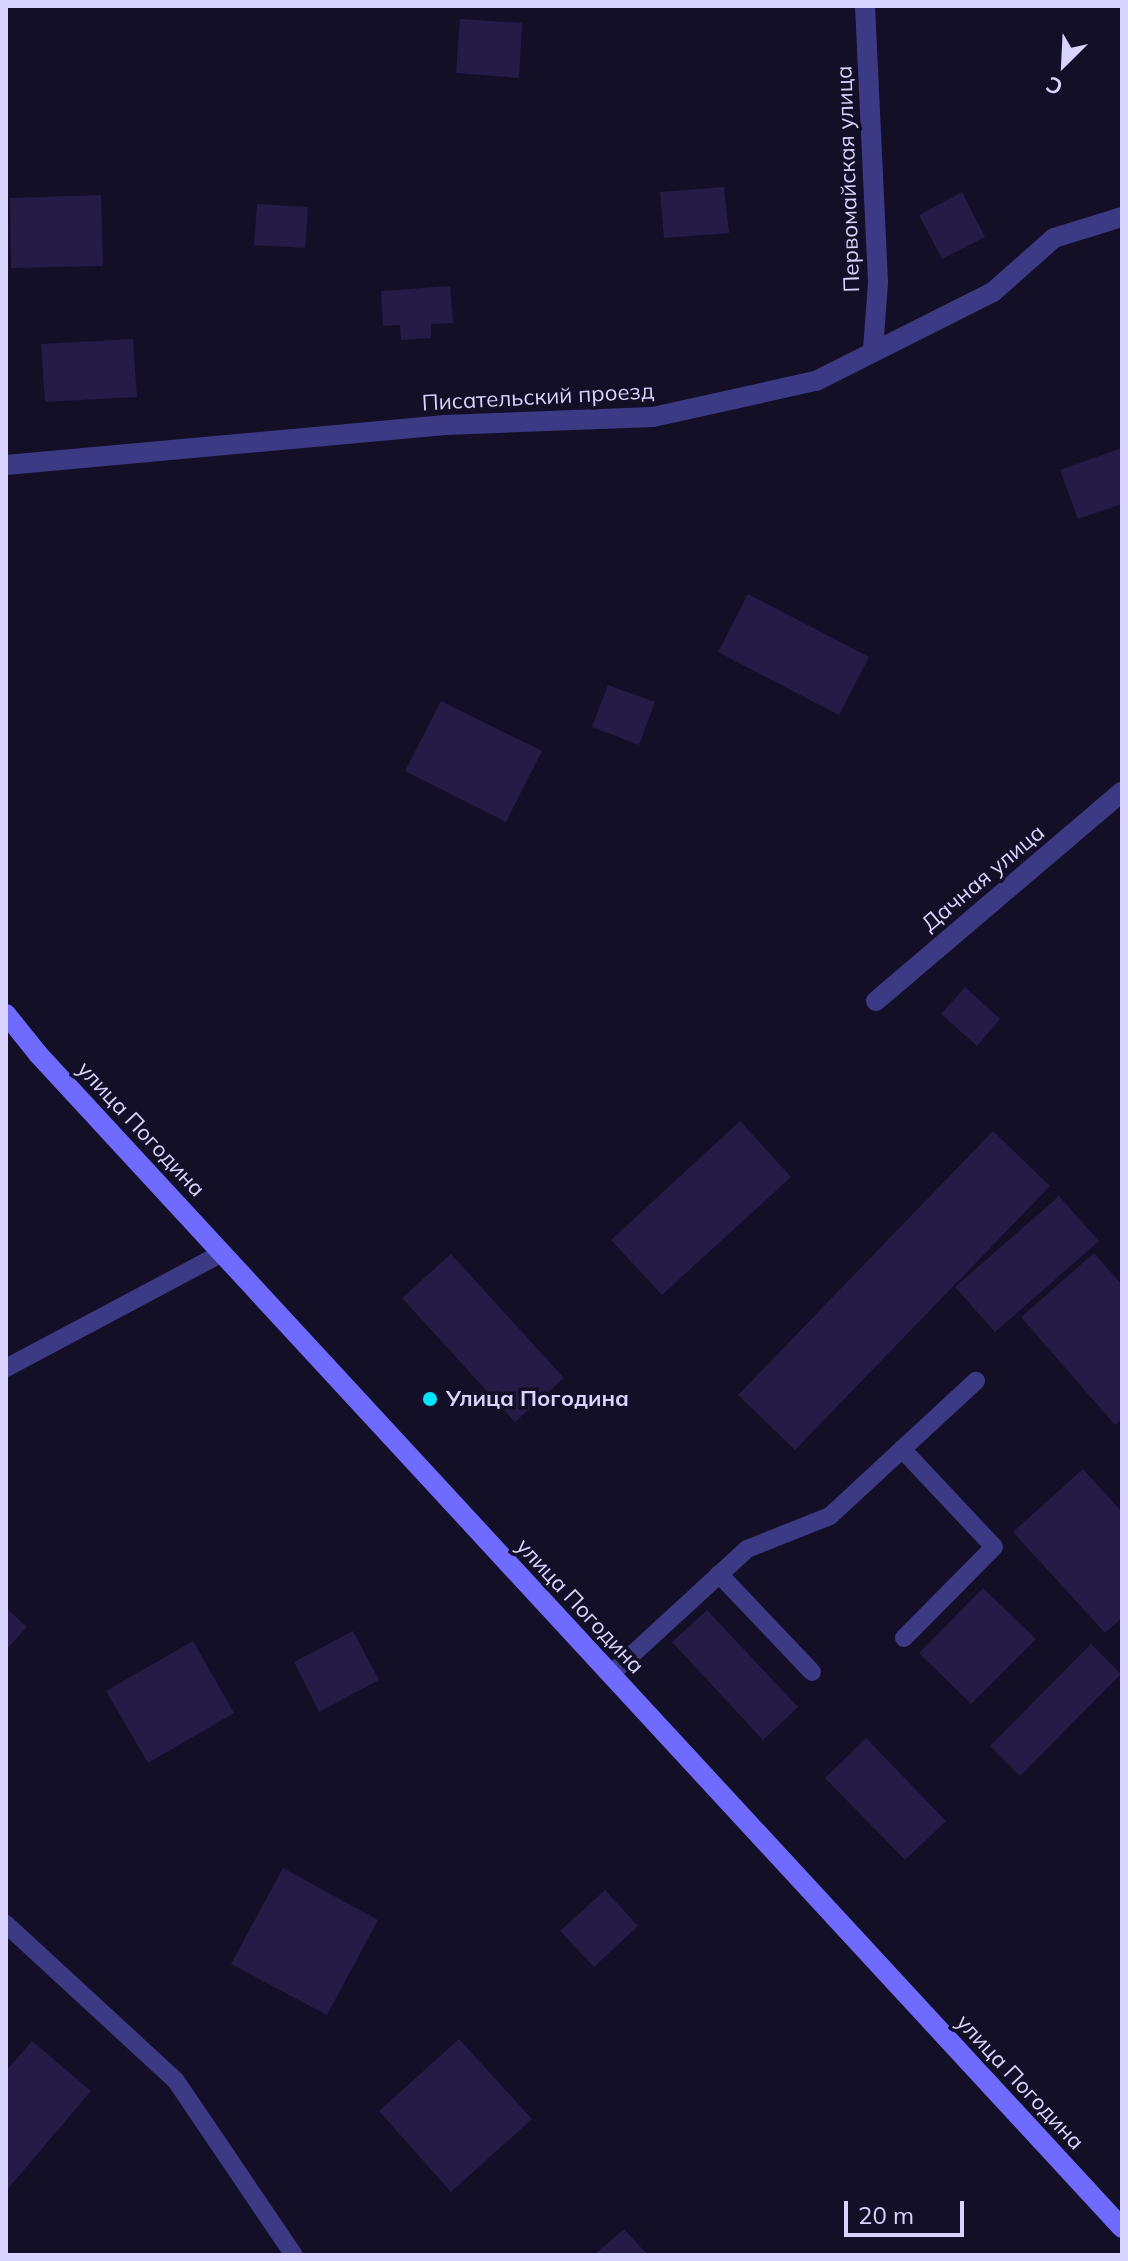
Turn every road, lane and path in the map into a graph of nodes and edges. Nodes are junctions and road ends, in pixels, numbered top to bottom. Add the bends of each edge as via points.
1 (865, 6) edge
2 (1122, 217) edge
3 (873, 350) junction
4 (6, 465) edge
5 (1122, 792) edge
6 (876, 1001) dead end
7 (6, 1014) edge
8 (222, 1253) junction
9 (6, 1368) edge
10 (976, 1381) dead end
11 (902, 1449) junction
12 (719, 1574) junction
13 (904, 1638) dead end
14 (812, 1672) dead end
15 (611, 1674) junction
16 (6, 1924) edge
17 (1122, 2228) edge
18 (294, 2255) edge

1 - 3 street, Первомайская улица via 878,283
2 - 3 street, Писательский проезд via 1054,238 993,292
3 - 4 street, Писательский проезд via 816,381 653,417 429,426
5 - 6 street, Дачная улица
7 - 8 main road, улица Погодина
8 - 9 lane
8 - 15 main road, улица Погодина
10 - 11 lane
11 - 12 lane via 830,1516 747,1549
11 - 13 lane via 994,1547
12 - 14 lane
12 - 15 lane
15 - 17 main road, улица Погодина
16 - 18 lane via 176,2081

